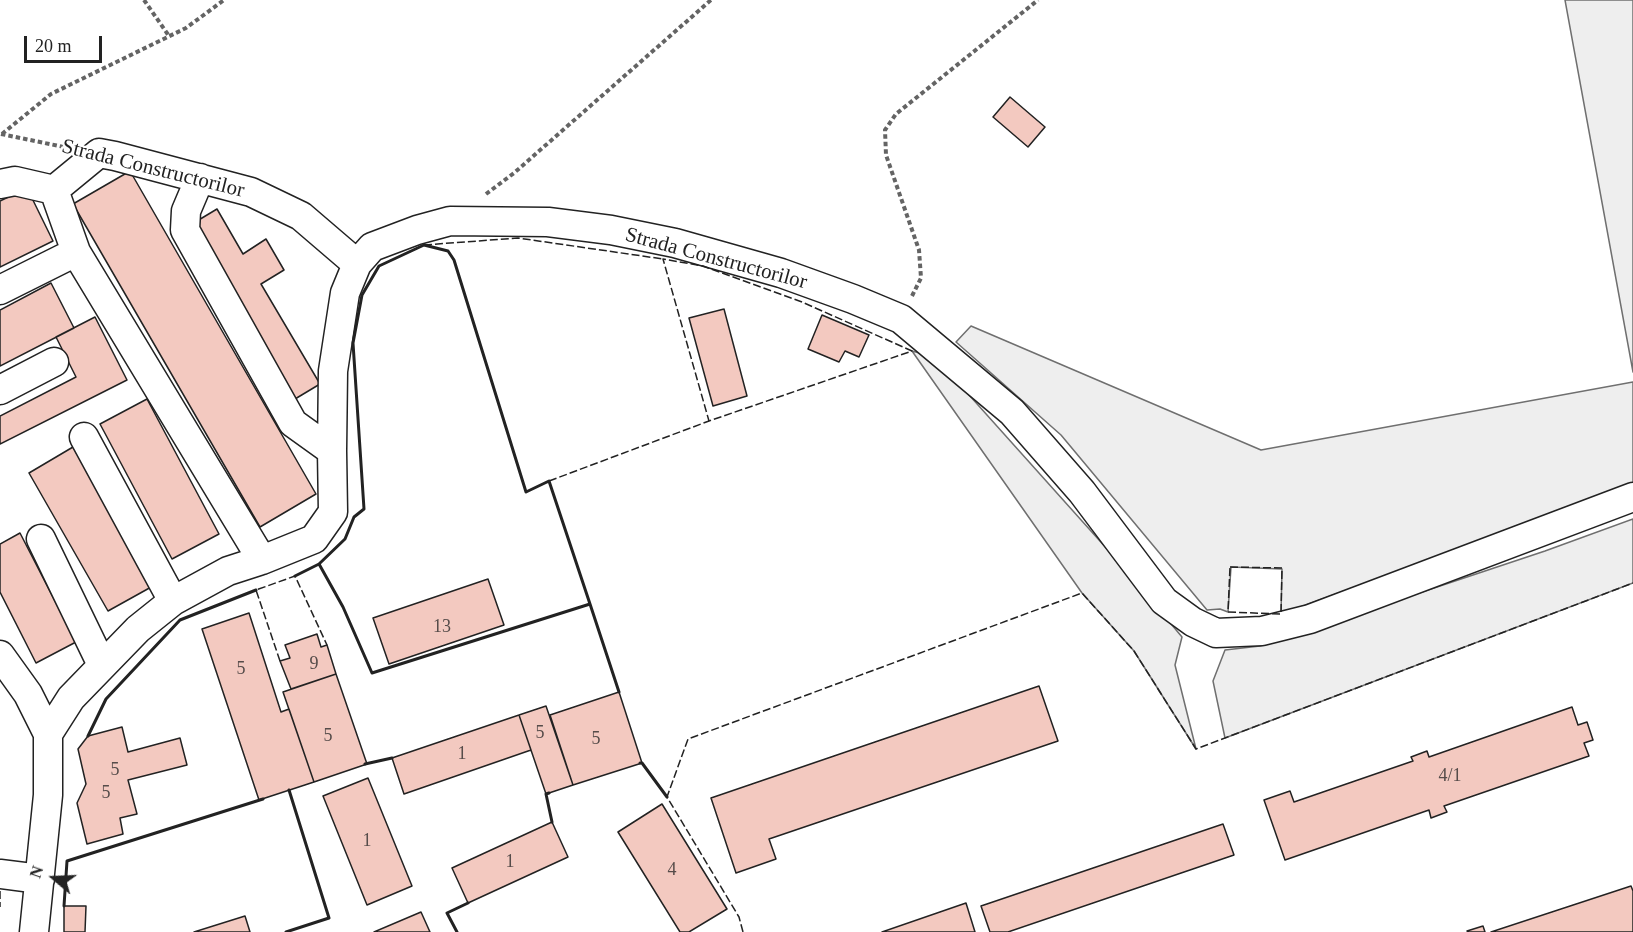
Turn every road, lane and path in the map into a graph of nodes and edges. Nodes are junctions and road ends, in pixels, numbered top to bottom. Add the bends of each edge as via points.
1 (144, 0) edge
2 (224, 0) edge
3 (711, 0) edge
4 (1038, 0) edge
5 (169, 36) junction
6 (1, 134) edge
7 (99, 153) junction
8 (200, 178) junction
9 (0, 184) edge
10 (54, 190) junction
11 (450, 221) junction
12 (76, 252) junction
13 (357, 264) junction
14 (0, 290) edge
15 (902, 319) junction
16 (54, 362) dead end
17 (0, 390) edge
18 (84, 437) dead end
19 (332, 451) junction
20 (1633, 497) edge
21 (41, 539) dead end
22 (262, 560) junction
23 (172, 601) junction
24 (0, 655) edge
25 (102, 665) junction
26 (48, 734) junction
27 (0, 874) edge
28 (40, 879) junction
29 (34, 932) edge

1 - 5 path
2 - 5 path
3 - 11 path via 514,173
4 - 15 path via 896,114 885,130 886,154 919,250 921,278
5 - 6 path via 51,94
6 - 7 path, Strada Constructorilor
7 - 8 street, Strada Constructorilor
7 - 10 street
8 - 13 street, Strada Constructorilor via 251,192 301,216
8 - 19 street via 186,211 185,230 293,423
9 - 10 street via 15,181
10 - 12 street
11 - 13 street, Strada Constructorilor via 372,248
11 - 15 street, Strada Constructorilor via 548,222 675,243 781,273
12 - 14 street
12 - 22 street
13 - 19 street, Strada Constructorilor via 345,293 333,371
15 - 20 street, Strada Constructorilor via 1012,412 1082,492 1164,601 1216,633 1262,631 1310,619
16 - 17 street
18 - 23 street
19 - 22 street, Strada Constructorilor via 333,512 314,539
21 - 25 street
22 - 23 street, Strada Constructorilor via 228,571
23 - 25 street, Strada Constructorilor
24 - 26 street via 28,694
25 - 26 street, Strada Constructorilor via 70,698
26 - 28 street via 48,795
27 - 28 street
28 - 29 street

